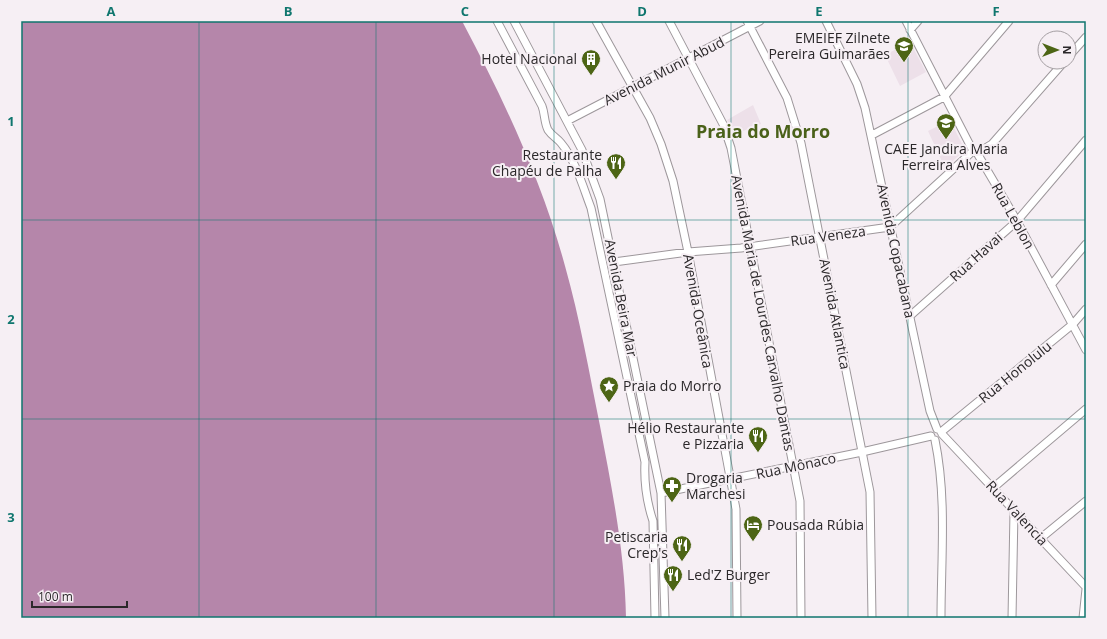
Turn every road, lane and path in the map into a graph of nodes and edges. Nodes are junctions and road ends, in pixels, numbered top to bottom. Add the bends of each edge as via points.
1 (497, 21) edge
2 (514, 21) edge
3 (596, 21) edge
4 (669, 21) edge
5 (760, 21) edge
6 (826, 21) edge
7 (906, 21) edge
8 (918, 21) edge
9 (1009, 21) edge
10 (748, 24) edge
11 (910, 30) junction
12 (1086, 36) edge
13 (1077, 47) edge
14 (688, 58) junction
15 (1057, 70) edge
16 (633, 87) junction
17 (944, 97) junction
18 (567, 120) junction
19 (872, 135) junction
20 (1086, 140) edge
21 (975, 152) junction
22 (1017, 221) junction
23 (890, 227) junction
24 (820, 237) junction
25 (1086, 244) edge
26 (749, 247) junction
27 (688, 252) junction
28 (614, 262) junction
29 (1051, 285) junction
30 (1086, 309) edge
31 (910, 316) junction
32 (1073, 324) junction
33 (1086, 350) edge
34 (1086, 409) edge
35 (938, 436) junction
36 (862, 452) junction
37 (793, 466) junction
38 (732, 479) junction
39 (994, 488) junction
40 (661, 493) junction
41 (1086, 501) edge
42 (1014, 511) junction
43 (1041, 538) junction
44 (1086, 588) edge
45 (655, 618) edge
46 (665, 618) edge
47 (738, 618) edge
48 (802, 618) edge
49 (872, 618) edge
50 (941, 618) edge
51 (1012, 618) edge
52 (1083, 618) edge

1 - 45 street via 542,106 549,132 561,142 580,177 591,208 645,462 644,474 654,521
2 - 18 street, Avenida Beira Mar
3 - 16 street, Avenida Oceânica
4 - 14 street, Avenida Maria de Lourdes Carvalho Dantas
5 - 10 street, Avenida Munir Abud
6 - 19 street, Avenida Copacabana via 857,84
7 - 11 street, Rua Leblon
8 - 11 street
9 - 17 street
10 - 14 street, Avenida Munir Abud
10 - 24 street, Avenida Atlantica via 787,98 795,120
11 - 17 street, Rua Leblon
12 - 13 street
14 - 16 street, Avenida Munir Abud
14 - 26 street, Avenida Maria de Lourdes Carvalho Dantas via 723,124
15 - 21 street via 992,144
16 - 18 street, Avenida Munir Abud
16 - 27 street, Avenida Oceânica via 666,156
17 - 19 street
17 - 21 street, Rua Leblon
18 - 28 street, Avenida Beira Mar via 600,199
19 - 23 street, Avenida Copacabana
20 - 22 street, Rua Havai
21 - 22 street, Rua Leblon
21 - 23 street
22 - 29 street, Rua Leblon
22 - 31 street, Rua Havai
23 - 24 street, Rua Veneza
23 - 31 street, Avenida Copacabana
24 - 26 street, Rua Veneza
24 - 36 street, Avenida Atlantica
25 - 29 street
26 - 27 street, Rua Veneza
26 - 37 street, Avenida Maria de Lourdes Carvalho Dantas
27 - 28 street, Rua Veneza
27 - 38 street, Avenida Oceânica via 704,347
28 - 40 street, Avenida Beira Mar
29 - 32 street, Rua Leblon
30 - 32 street, Rua Honolulu
31 - 35 street, Avenida Copacabana
32 - 33 street, Rua Leblon
32 - 35 street, Rua Honolulu
34 - 39 street
35 - 36 street, Rua Mônaco
35 - 39 street, Rua Valencia
35 - 50 street, Avenida Copacabana
36 - 37 street, Rua Mônaco
36 - 49 street, Avenida Atlantica via 870,492
37 - 38 street, Rua Mônaco
37 - 48 street, Avenida Maria de Lourdes Carvalho Dantas via 800,501
38 - 40 street, Rua Mônaco
38 - 47 street, Avenida Oceânica via 736,509
39 - 42 street, Rua Valencia
40 - 46 street, Avenida Beira Mar
41 - 43 street
42 - 43 street, Rua Valencia
42 - 51 street
43 - 44 street, Rua Valencia
44 - 52 street

